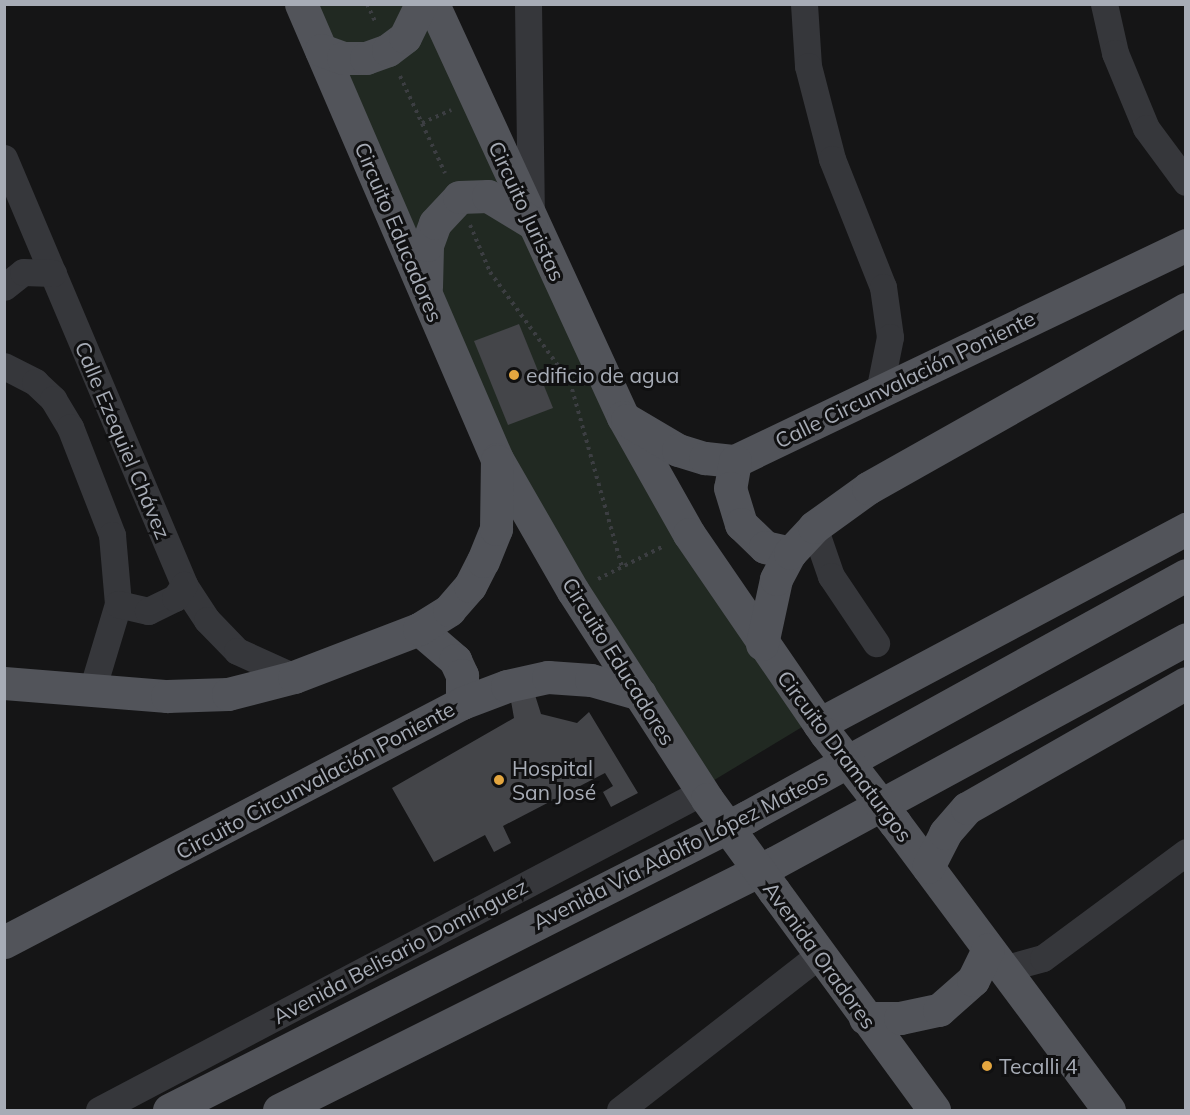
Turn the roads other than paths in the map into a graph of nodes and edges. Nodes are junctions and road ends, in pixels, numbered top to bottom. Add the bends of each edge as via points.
1 (301, 4) edge
2 (421, 4) edge
3 (433, 4) edge
4 (528, 4) edge
5 (804, 4) edge
6 (1104, 4) edge
7 (321, 50) junction
8 (4, 158) edge
9 (1185, 182) edge
10 (531, 222) junction
11 (1185, 245) edge
12 (53, 273) junction
13 (4, 286) edge
14 (427, 299) junction
15 (1185, 309) edge
16 (4, 366) edge
17 (879, 392) junction
18 (623, 417) junction
19 (497, 459) junction
20 (735, 460) junction
21 (814, 527) junction
22 (1185, 529) edge
23 (790, 553) junction
24 (1185, 575) edge
25 (184, 585) junction
26 (118, 604) junction
27 (419, 629) junction
28 (1185, 639) edge
29 (876, 643) dead end
30 (762, 644) junction
31 (294, 677) junction
32 (4, 683) edge
33 (1185, 683) edge
34 (92, 690) junction
35 (640, 694) junction
36 (462, 703) junction
37 (822, 729) junction
38 (704, 795) junction
39 (1185, 852) edge
40 (928, 867) junction
41 (8, 933) edge
42 (819, 955) junction
43 (995, 959) junction
44 (865, 1018) junction
45 (99, 1110) edge
46 (169, 1110) edge
47 (279, 1110) edge
48 (620, 1110) edge
49 (934, 1110) edge
50 (1109, 1110) edge

1 - 7 main road, Circuito Educadores
2 - 7 main road via 405,38 388,50 366,58 343,58
3 - 10 main road, Circuito Juristas
4 - 10 street
5 - 17 street via 808,66 832,159 883,287 890,337
6 - 9 street via 1115,53 1146,128
7 - 14 main road, Circuito Educadores
8 - 12 street, Calle Ezequiel Chávez
10 - 14 main road via 488,196 459,197 435,223 427,245
10 - 18 main road, Circuito Juristas
11 - 17 main road, Calle Circunvalación Poniente
12 - 13 street via 23,272
12 - 25 street, Calle Ezequiel Chávez
14 - 19 main road, Circuito Educadores
15 - 21 main road via 879,482
16 - 26 street via 35,382 53,399 70,426 112,535
17 - 20 main road, Calle Circunvalación Poniente
18 - 20 main road, Calle Circunvalación Poniente via 678,450 705,459
18 - 30 main road, Circuito Dramaturgos via 689,534
19 - 27 main road, Circuito Educadores via 496,529 483,561 470,586 449,610
19 - 35 main road, Circuito Educadores via 573,591
20 - 23 main road via 730,488 741,524 765,547
21 - 23 main road
21 - 29 street via 831,576
22 - 37 main road
23 - 30 main road via 776,579
24 - 46 main road, Avenida Via Adolfo López Mateos via 747,817
25 - 26 street via 169,602 148,611
25 - 31 street, Calle Ezequiel Chávez via 207,620 237,651
26 - 34 street
27 - 31 main road, Circuito Educadores
27 - 36 main road via 455,660 462,675
28 - 47 main road via 774,863
30 - 37 main road, Circuito Dramaturgos
31 - 34 main road, Circuito Educadores via 228,694 166,696
32 - 34 main road, Circuito Educadores
33 - 40 main road via 967,808 945,833
35 - 36 main road, Circuito Circunvalación Poniente via 591,680 548,677 507,686
35 - 38 main road, Circuito Educadores
36 - 41 main road, Circuito Circunvalación Poniente
37 - 40 main road, Circuito Dramaturgos, bridge
38 - 42 main road, Avenida Oradores, bridge
38 - 45 street, Avenida Belisario Domínguez
39 - 43 street via 1043,958
40 - 43 main road, Circuito Dramaturgos
42 - 44 main road, Avenida Oradores
42 - 48 street
43 - 44 main road via 939,1010 900,1018
43 - 50 main road, Circuito Dramaturgos
44 - 49 main road, Avenida Oradores

